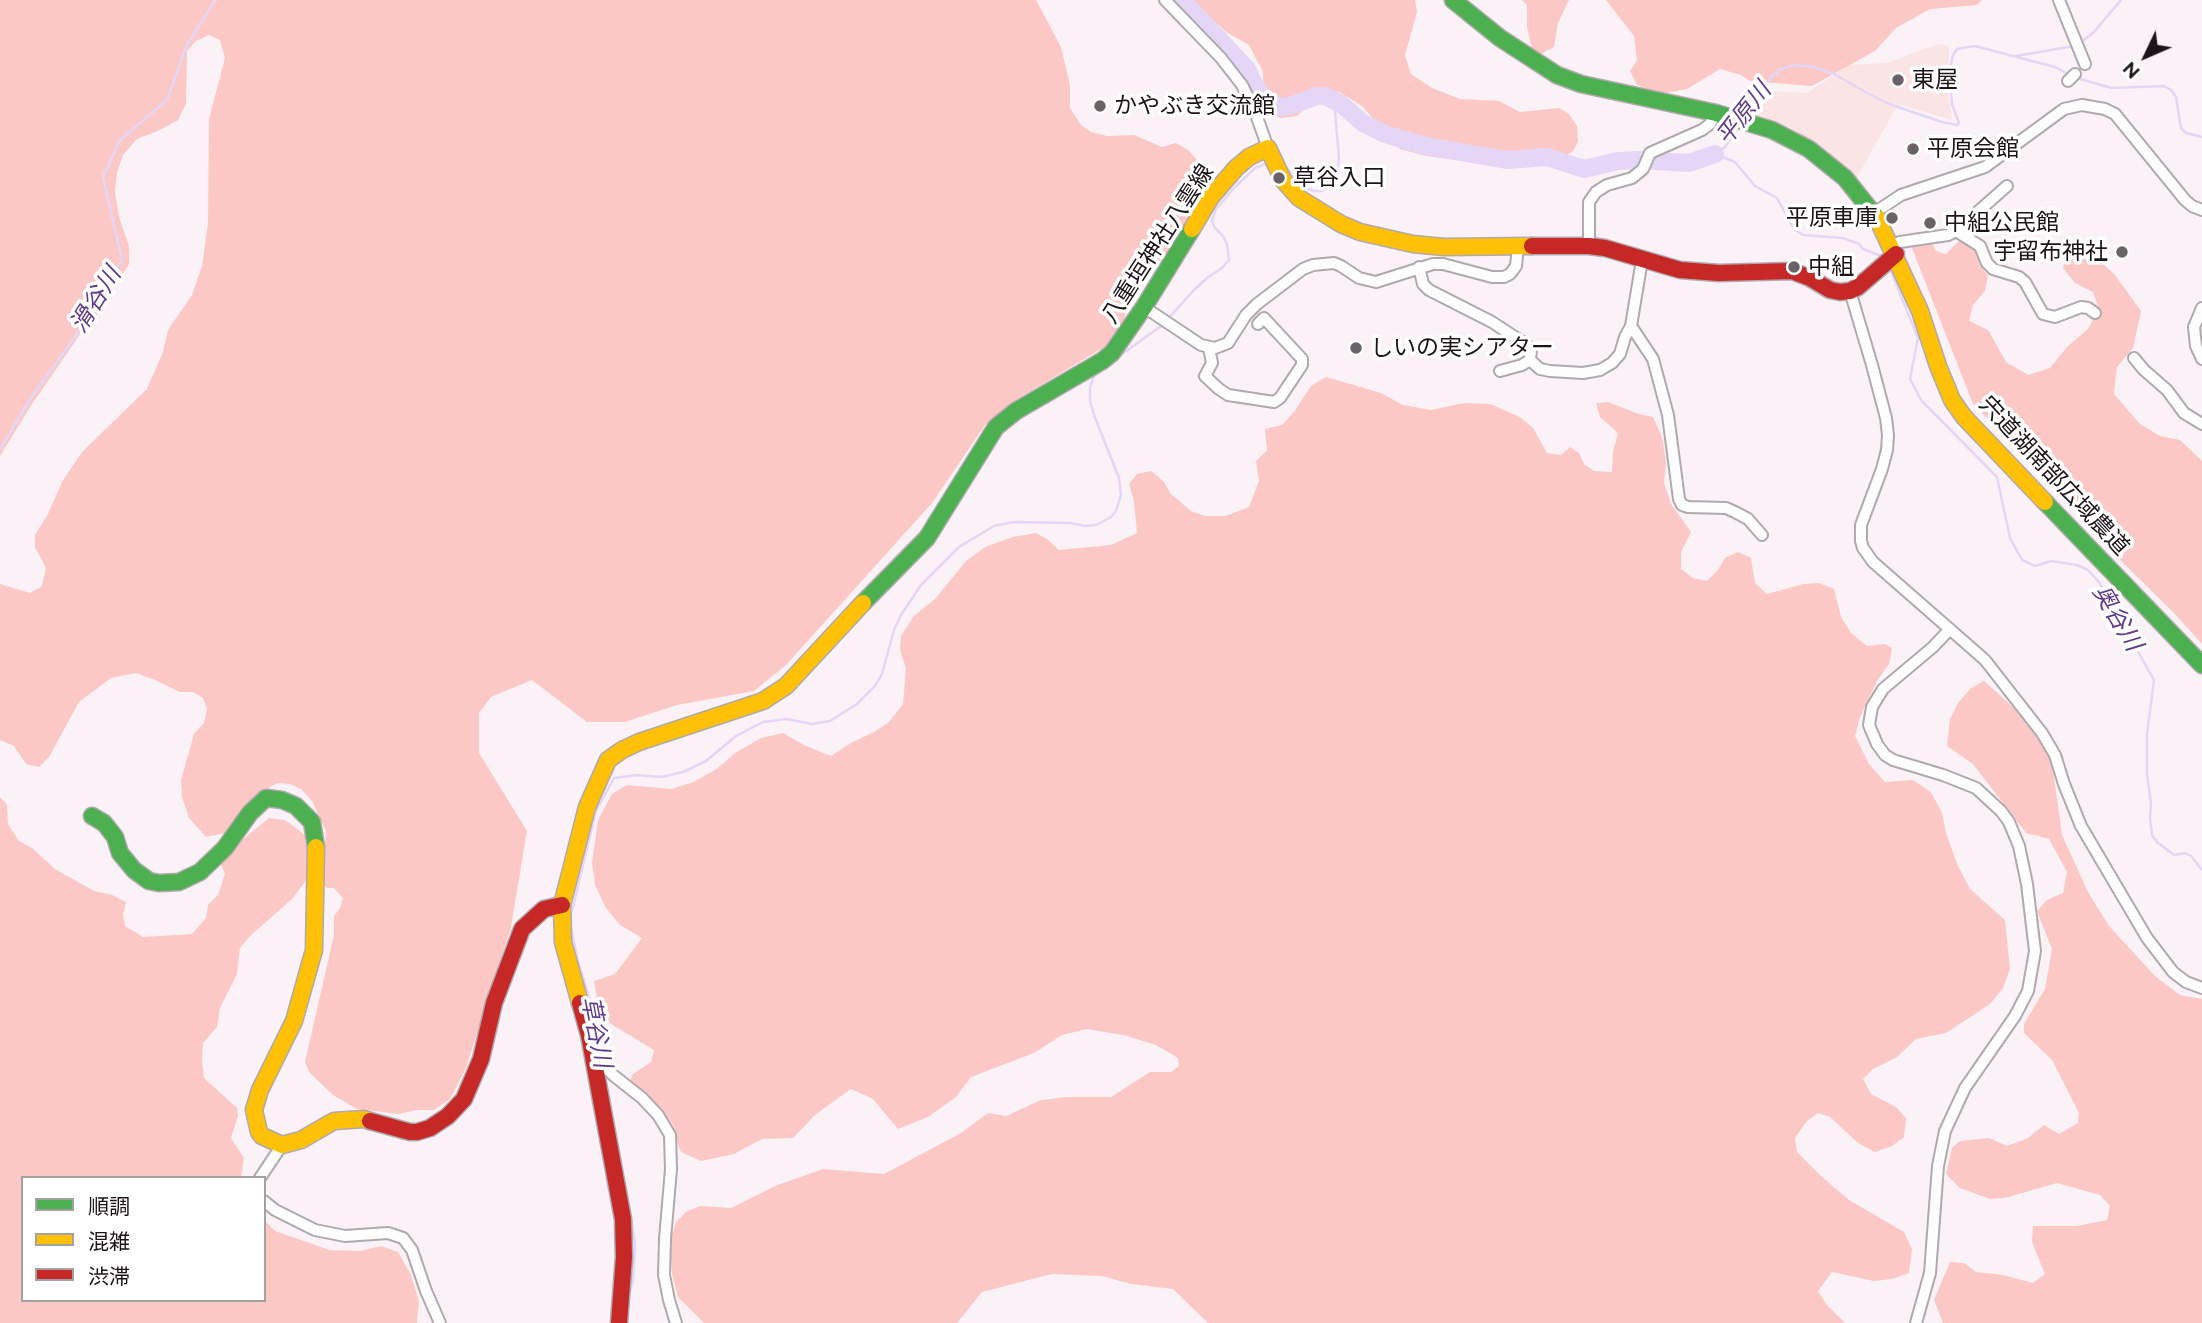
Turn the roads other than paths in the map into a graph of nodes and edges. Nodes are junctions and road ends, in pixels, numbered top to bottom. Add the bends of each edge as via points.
1 (1165, 0) edge
2 (1453, 0) edge
3 (2059, 0) edge
4 (2085, 64) dead end
5 (1716, 113) junction
6 (1272, 157) junction
7 (2007, 186) dead end
8 (2202, 210) edge
9 (1874, 213) junction
10 (1956, 231) junction
11 (1518, 246) junction
12 (1589, 246) junction
13 (1894, 250) junction
14 (1642, 260) junction
15 (1419, 267) junction
16 (1850, 291) junction
17 (1144, 307) junction
18 (2202, 308) edge
19 (2095, 313) dead end
20 (1258, 324) dead end
21 (1631, 326) junction
22 (1209, 348) junction
23 (2134, 358) dead end
24 (2202, 359) edge
25 (1531, 360) junction
26 (1500, 370) dead end
27 (2202, 424) edge
28 (1762, 535) dead end
29 (1950, 629) junction
30 (2202, 665) edge
31 (92, 816) dead end
32 (562, 905) junction
33 (2202, 988) edge
34 (599, 1061) junction
35 (282, 1145) junction
36 (261, 1176) edge
37 (266, 1203) edge
38 (440, 1323) edge
39 (619, 1323) edge
40 (676, 1323) edge
41 (1916, 1323) edge

1 - 6 street via 1242,85
2 - 5 main road via 1557,75
3 - 4 street
5 - 9 main road via 1793,140 1844,178
5 - 12 street via 1702,130 1656,150 1632,177 1606,185 1593,195
6 - 11 main road via 1299,198 1360,232 1431,246
6 - 17 main road, 八重垣神社八雲線 via 1249,157 1216,190
7 - 10 street
8 - 9 street via 2185,200 2115,114 2082,105 2064,109 1985,167 1901,195
9 - 13 main road
10 - 13 street via 1900,242
10 - 19 street via 1980,246 1993,269 2025,282 2043,314 2055,317 2081,307
11 - 12 main road
11 - 15 street via 1517,266 1504,277 1443,264
12 - 14 main road
13 - 16 main road via 1866,281
13 - 30 main road, 宍道湖南部広域農道 via 1952,400
14 - 16 main road via 1697,272 1792,271 1830,289
14 - 21 street
15 - 22 street via 1376,282 1334,263 1312,265 1246,314 1228,343
15 - 25 street via 1429,290 1523,341
16 - 29 street via 1888,435 1882,469 1863,519 1863,548
17 - 22 street
17 - 32 main road, 八重垣神社八雲線 via 1102,361 996,427 922,544 786,686 763,701 639,742 608,760 587,807
18 - 24 street via 2194,327
20 - 22 street via 1264,318 1302,359 1274,402 1228,395 1219,389 1205,376 1212,363
21 - 25 street via 1620,354 1600,370 1550,371
21 - 28 street via 1653,359 1668,415 1682,505 1726,508 1748,519
23 - 27 street via 2184,413
25 - 26 street
29 - 33 street via 1984,660 2042,733 2081,826 2147,938 2173,972
29 - 41 street via 1876,698 1870,716 1872,735 1893,760 1976,788 2001,811 2020,846 2035,951 2028,991 1965,1088 1944,1131 1930,1273
31 - 35 main road via 115,837 120,853 134,870 159,883 179,882 200,872 266,798 296,806 312,822 317,859 314,950 294,1021 254,1110 262,1136
32 - 34 main road, 八重垣神社八雲線 via 563,942
32 - 35 main road via 544,909 522,929 494,1003 471,1086 448,1116 417,1132 364,1119 334,1121
34 - 39 main road, 八重垣神社八雲線 via 623,1219
34 - 40 street via 642,1098 670,1135 664,1275
35 - 36 street
37 - 38 street via 314,1230 345,1236 388,1233 402,1238 412,1250

